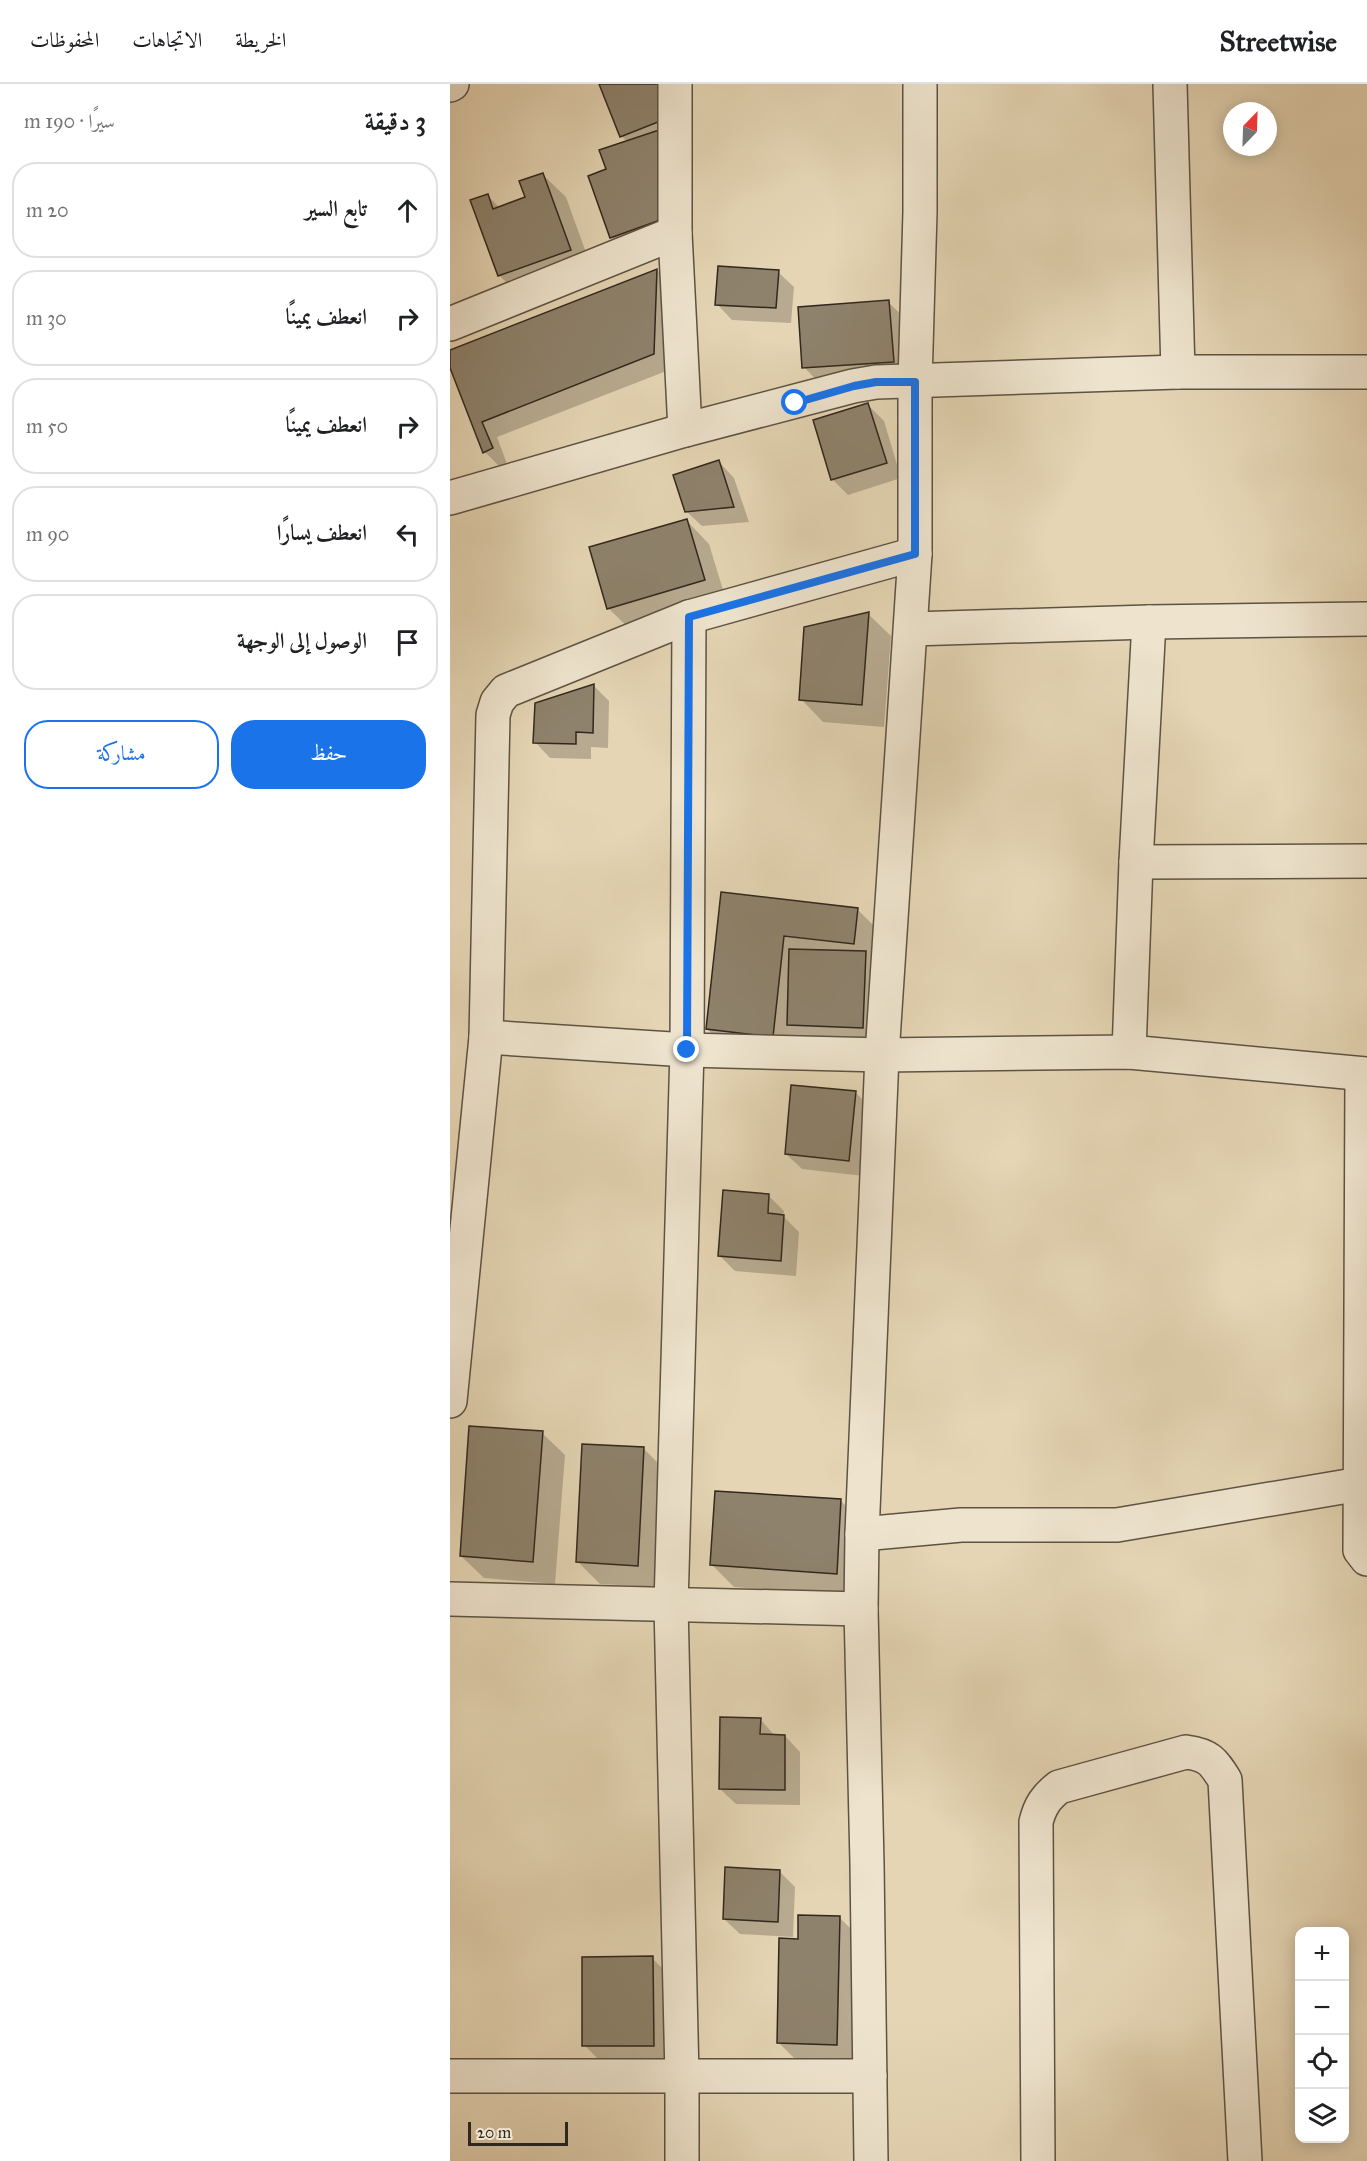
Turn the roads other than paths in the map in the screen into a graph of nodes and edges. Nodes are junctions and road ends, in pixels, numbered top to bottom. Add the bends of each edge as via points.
1 (675, 84) edge
2 (920, 84) edge
3 (1170, 84) edge
4 (675, 233) junction
5 (450, 324) edge
6 (1178, 372) junction
7 (1367, 372) edge
8 (915, 382) junction
9 (685, 430) junction
10 (450, 498) edge
11 (915, 554) junction
12 (689, 617) junction
13 (1367, 619) edge
14 (1149, 622) junction
15 (911, 629) junction
16 (1367, 861) edge
17 (1136, 862) junction
18 (486, 1037) junction
19 (687, 1050) junction
20 (1129, 1052) junction
21 (882, 1055) junction
22 (1364, 1074) edge
23 (450, 1401) edge
24 (1360, 1484) junction
25 (862, 1534) junction
26 (1367, 1559) edge
27 (450, 1599) edge
28 (671, 1605) junction
29 (861, 1609) junction
30 (450, 2076) edge
31 (870, 2076) junction
32 (682, 2077) junction
33 (682, 2161) edge
34 (871, 2161) edge
35 (1038, 2161) edge
36 (1245, 2161) edge

1 - 4 street
2 - 8 street
3 - 6 street
4 - 5 street
4 - 9 street
6 - 7 street
6 - 8 street
8 - 9 street via 854,386
8 - 11 street
9 - 10 street
11 - 12 street
11 - 15 street
12 - 18 street via 506,691 497,702 493,715
12 - 19 street
13 - 14 street
14 - 15 street
14 - 17 street
15 - 21 street
16 - 17 street
17 - 20 street
18 - 19 street
18 - 23 street
19 - 21 street
19 - 28 street
20 - 21 street
20 - 22 street
21 - 25 street
22 - 24 street
24 - 25 street via 1117,1525 962,1525
24 - 26 street via 1360,1550
25 - 29 street
27 - 28 street
28 - 29 street
28 - 32 street
29 - 31 street
30 - 32 street
31 - 32 street
31 - 34 street
32 - 33 street
35 - 36 street via 1039,1809 1059,1786 1186,1752 1202,1754 1215,1764 1225,1780

